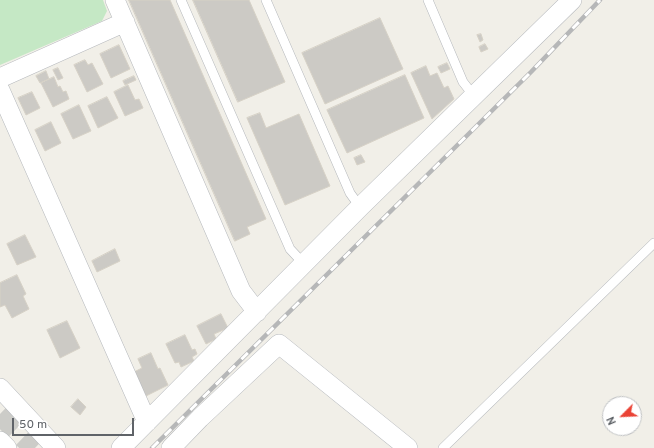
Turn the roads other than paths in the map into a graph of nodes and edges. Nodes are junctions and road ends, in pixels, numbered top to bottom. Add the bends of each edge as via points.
1 (115, 0) edge
2 (181, 0) edge
3 (266, 0) edge
4 (428, 0) edge
5 (572, 0) edge
6 (125, 22) junction
7 (0, 78) edge
8 (0, 90) edge
9 (474, 96) junction
10 (360, 208) junction
11 (654, 243) edge
12 (304, 264) junction
13 (256, 312) junction
14 (0, 388) edge
15 (147, 422) junction
16 (0, 441) edge
17 (7, 448) edge
18 (56, 448) edge
19 (121, 448) edge
20 (171, 448) edge
21 (408, 448) edge
22 (443, 448) edge

1 - 6 street
2 - 12 lane via 290,249
3 - 10 lane via 350,193
4 - 9 lane via 463,82
5 - 9 street
6 - 7 street
6 - 13 street via 241,291
8 - 15 street
9 - 10 street
10 - 12 street
11 - 22 lane
12 - 13 street
13 - 15 street
14 - 18 street
15 - 19 street
16 - 17 street
20 - 21 street via 279,344

